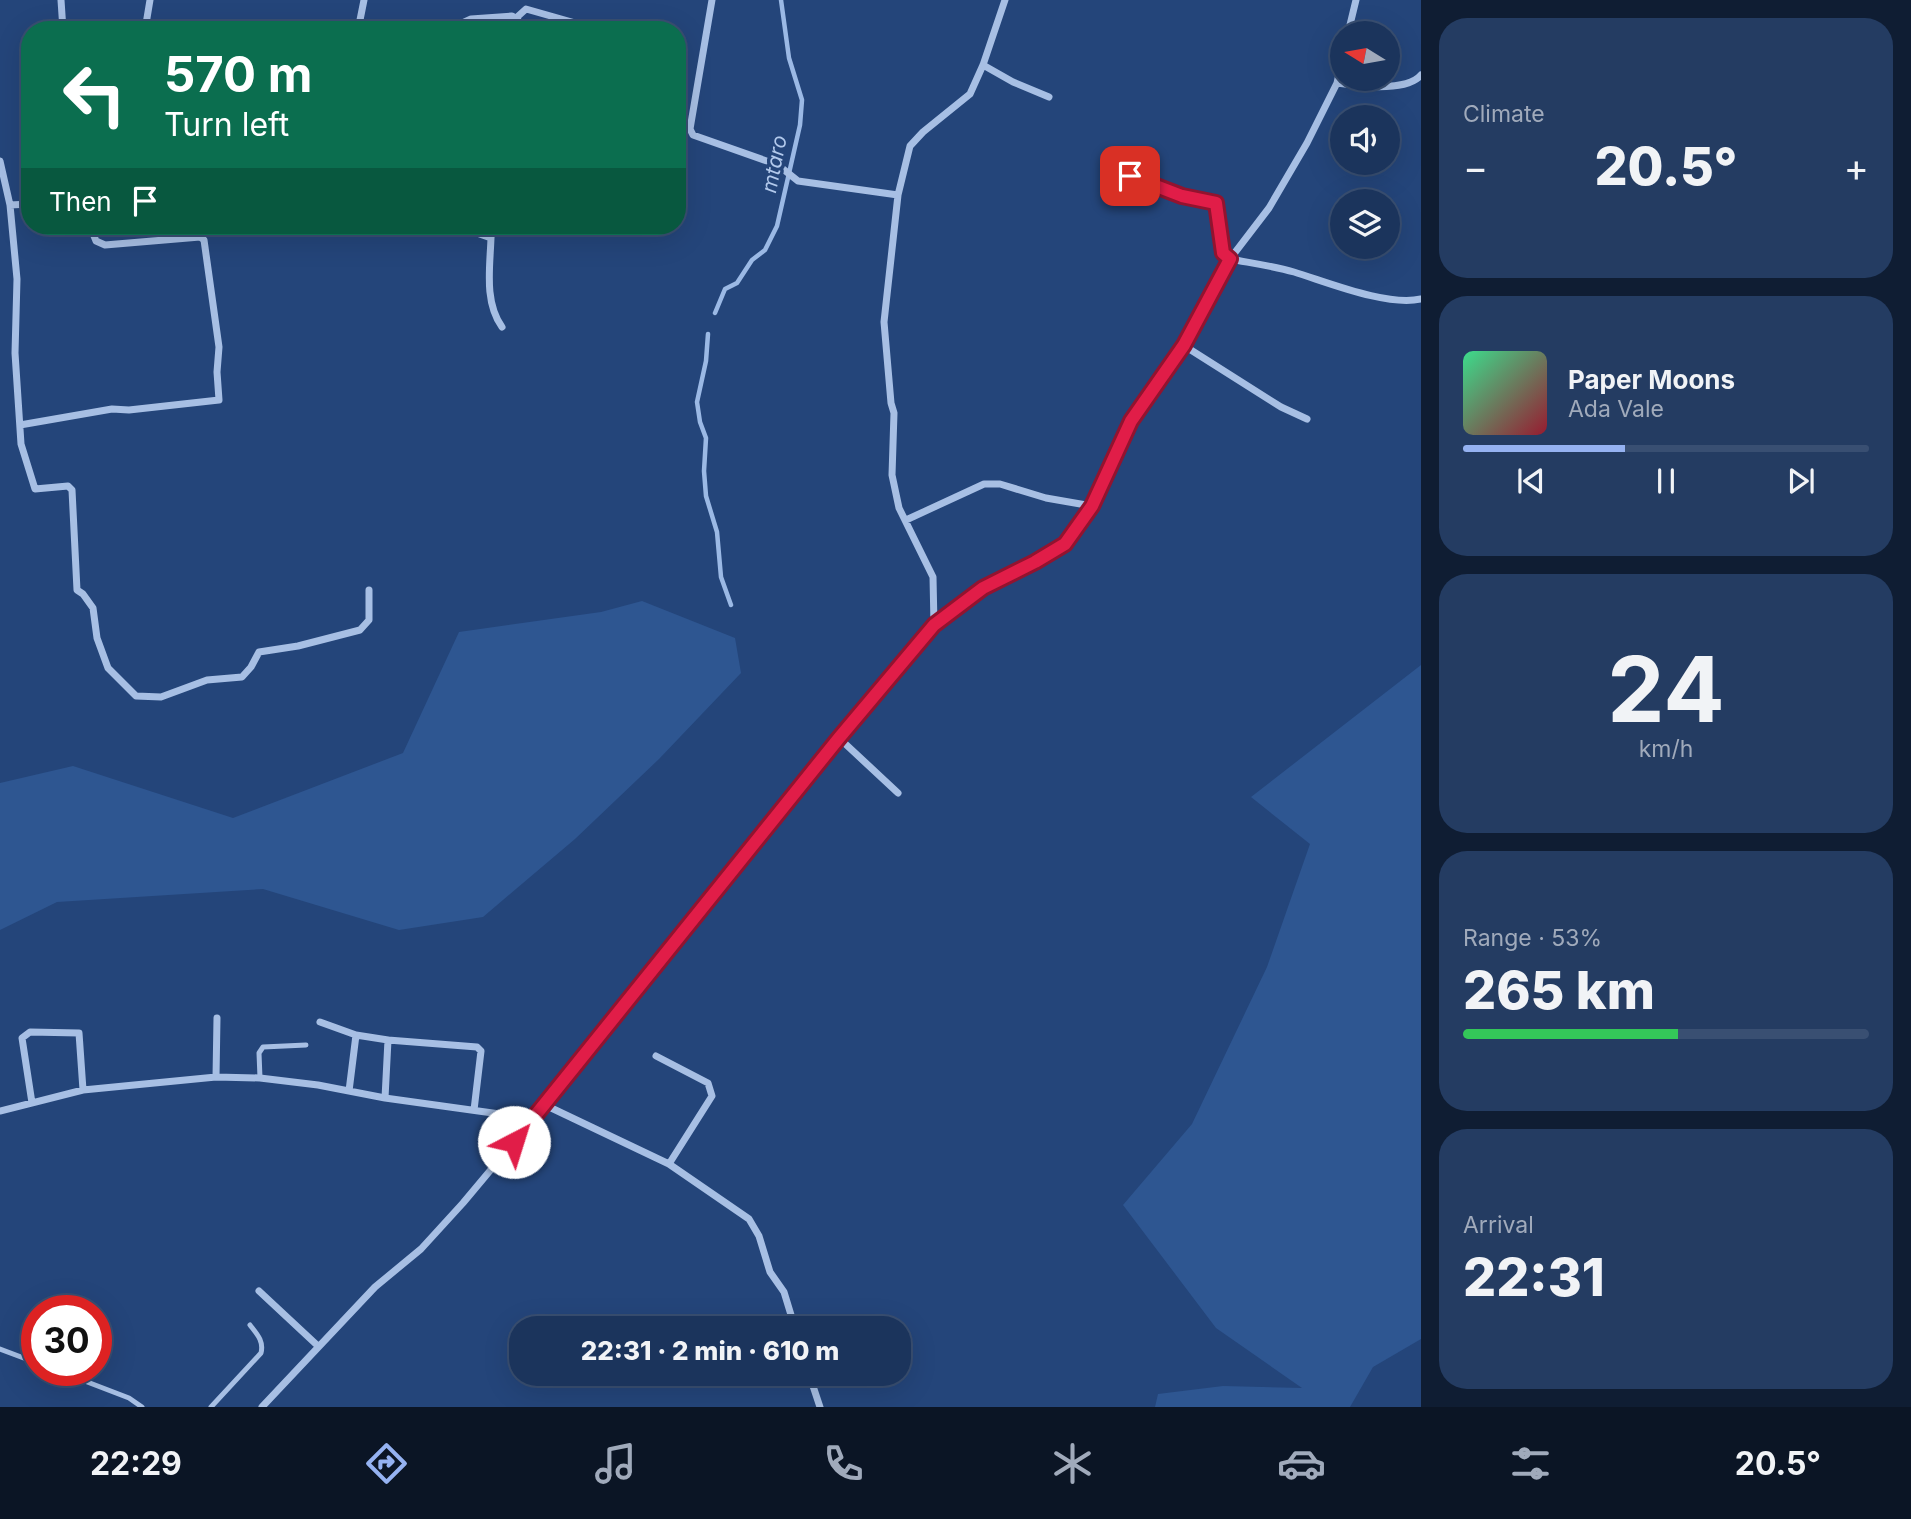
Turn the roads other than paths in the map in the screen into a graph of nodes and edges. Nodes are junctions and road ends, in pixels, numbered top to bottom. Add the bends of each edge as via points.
1 (61, 0) edge
2 (150, 0) edge
3 (364, 0) edge
4 (712, 0) edge
5 (1005, 0) edge
6 (1356, 0) edge
7 (516, 18) junction
8 (62, 21) edge
9 (146, 21) edge
10 (360, 21) edge
11 (467, 21) edge
12 (516, 21) edge
13 (568, 21) edge
14 (1351, 21) edge
15 (983, 65) junction
16 (1419, 80) edge
17 (1400, 85) edge
18 (1333, 91) edge
19 (1049, 97) dead end
20 (0, 161) edge
21 (1115, 169) dead end
22 (898, 195) junction
23 (21, 204) edge
24 (10, 205) junction
25 (92, 235) edge
26 (163, 235) edge
27 (481, 235) edge
28 (491, 235) edge
29 (491, 238) junction
30 (163, 240) junction
31 (1230, 259) junction
32 (1421, 299) edge
33 (502, 327) dead end
34 (1184, 345) junction
35 (1307, 419) dead end
36 (20, 425) junction
37 (1092, 506) junction
38 (906, 520) junction
39 (369, 590) dead end
40 (934, 625) junction
41 (839, 738) junction
42 (898, 793) dead end
43 (217, 1018) dead end
44 (320, 1022) dead end
45 (356, 1035) junction
46 (388, 1040) junction
47 (306, 1045) dead end
48 (656, 1056) dead end
49 (216, 1077) junction
50 (260, 1078) junction
51 (83, 1090) junction
52 (349, 1091) junction
53 (385, 1098) junction
54 (32, 1103) junction
55 (545, 1105) junction
56 (474, 1110) junction
57 (0, 1111) edge
58 (531, 1121) junction
59 (669, 1164) junction
60 (259, 1291) dead end
61 (791, 1316) edge
62 (250, 1325) dead end
63 (318, 1346) junction
64 (0, 1349) edge
65 (21, 1357) edge
66 (98, 1386) edge
67 (813, 1386) edge
68 (142, 1407) edge
69 (211, 1407) edge
70 (261, 1407) edge
71 (820, 1407) edge

1 - 8 street
2 - 9 street
3 - 10 street
4 - 22 street via 690,129 693,135 778,165 798,181
5 - 15 street
6 - 14 street
7 - 11 street
7 - 12 street
7 - 13 street via 526,9
15 - 19 street
15 - 22 street via 970,94 910,146
16 - 17 street
18 - 31 street via 1269,208
20 - 24 street
21 - 31 street via 1182,196 1216,203 1223,253
22 - 38 street via 884,322 894,413 892,475
23 - 24 street
24 - 36 street
25 - 30 street via 99,243
26 - 30 street
27 - 29 street
28 - 29 street
29 - 33 street via 492,307
30 - 36 street via 200,237 206,245 219,347 219,400
31 - 32 street via 1397,300
31 - 34 street
34 - 35 street via 1280,407
34 - 37 street via 1131,421
36 - 39 street via 35,489 68,486 72,490 77,590 93,608 108,668 136,696 161,697 207,680 242,677 259,652 360,630 369,620
37 - 38 street via 984,484
37 - 40 street via 1065,544 983,588
38 - 40 street via 933,577
40 - 41 street
41 - 42 street
41 - 55 street
43 - 49 street
44 - 45 street
45 - 46 street
45 - 52 street
46 - 53 street
46 - 56 street via 480,1049
47 - 50 lane via 263,1047
48 - 59 street via 712,1089
49 - 50 street
49 - 51 street
50 - 52 street
51 - 54 street
51 - 54 street via 79,1033 30,1032 22,1038
52 - 53 street
53 - 56 street
54 - 57 street
55 - 58 street
55 - 59 street
56 - 58 street
58 - 63 street via 421,1249 375,1287
59 - 61 street via 749,1219
60 - 63 street
62 - 69 lane via 261,1339 261,1353
63 - 70 street
64 - 65 lane
66 - 68 lane
67 - 71 street

